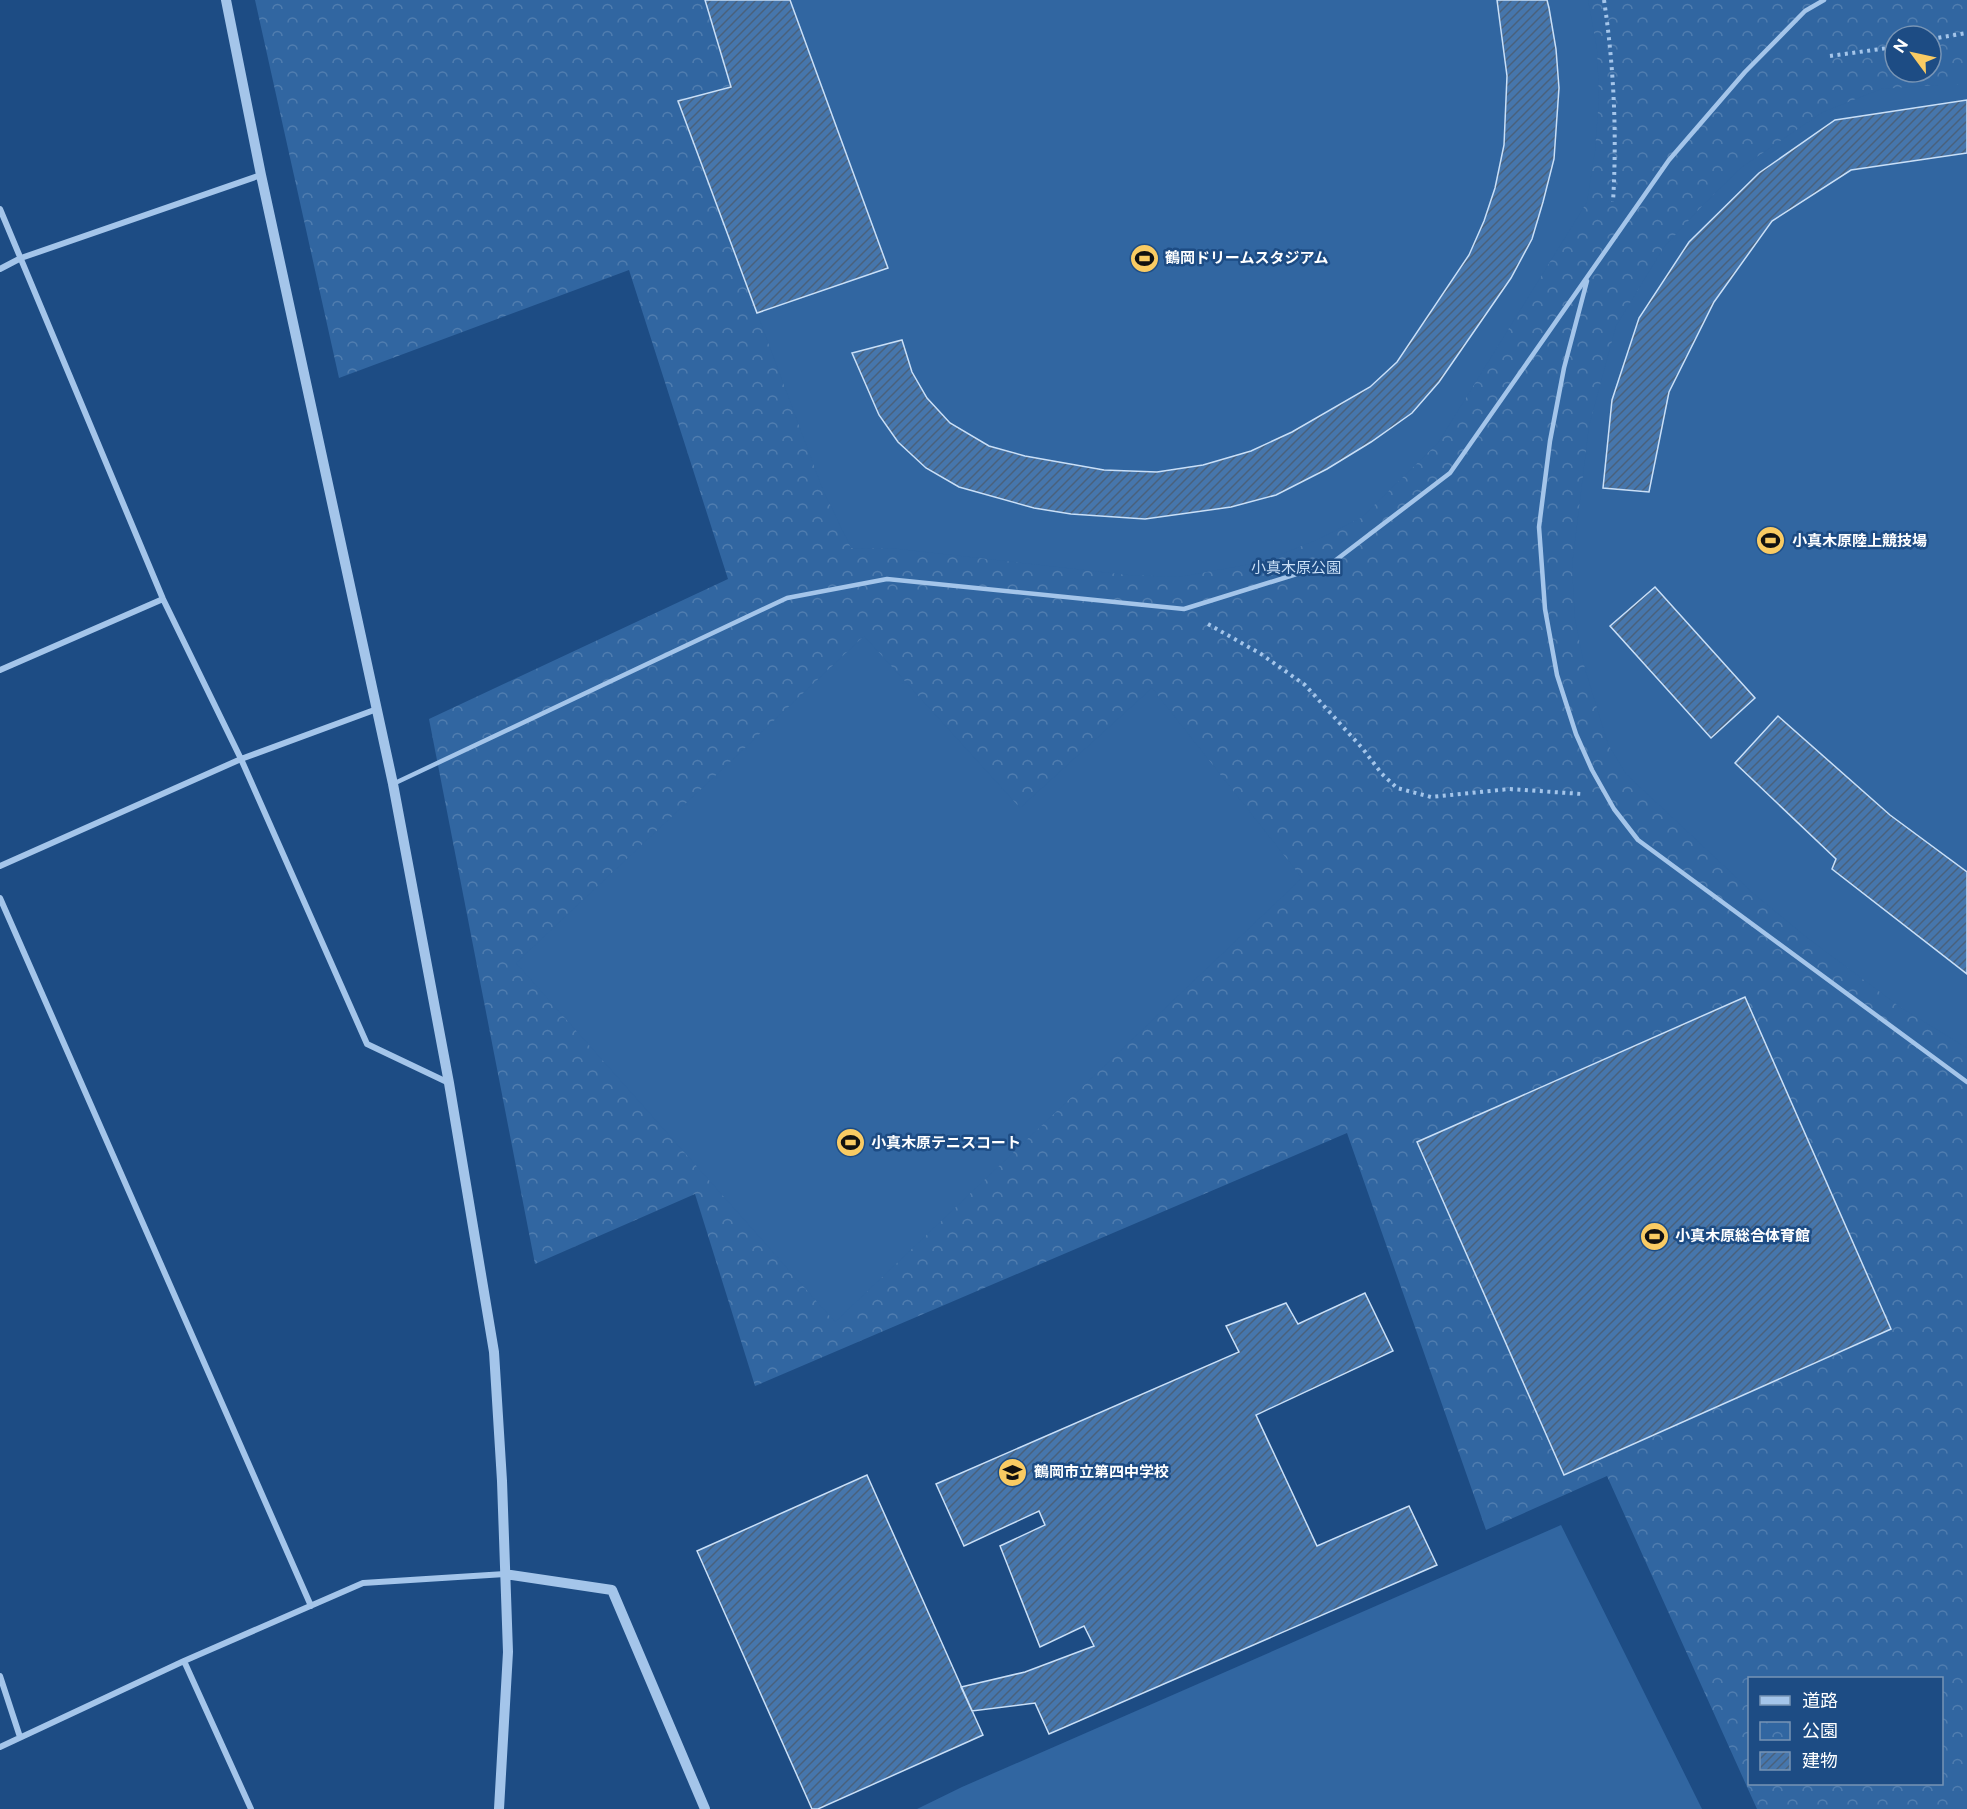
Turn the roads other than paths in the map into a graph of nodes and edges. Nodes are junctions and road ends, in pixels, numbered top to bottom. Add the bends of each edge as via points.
1 (226, 0) edge
2 (1824, 0) edge
3 (261, 175) junction
4 (0, 209) edge
5 (21, 258) junction
6 (0, 268) edge
7 (1588, 276) junction
8 (164, 598) junction
9 (0, 670) edge
10 (377, 709) junction
11 (241, 759) junction
12 (393, 784) junction
13 (0, 866) edge
14 (0, 898) edge
15 (1967, 1082) edge
16 (449, 1083) junction
17 (505, 1574) junction
18 (311, 1606) junction
19 (184, 1660) junction
20 (0, 1676) edge
21 (21, 1737) junction
22 (0, 1746) edge
23 (251, 1809) edge
24 (499, 1809) edge
25 (705, 1809) edge

1 - 3 street
2 - 7 lane via 1805,12 1753,65 1669,160
3 - 5 street
3 - 10 street
4 - 5 street
5 - 6 street
5 - 8 street
7 - 12 lane via 1450,473 1332,563 1184,609 887,579 788,598
7 - 15 lane via 1564,368 1539,526 1545,609 1557,675 1576,734 1614,809 1638,840
8 - 9 street
8 - 11 street
10 - 11 street
10 - 12 street
11 - 13 street
11 - 16 street via 367,1044
12 - 16 street
14 - 18 street
16 - 17 street via 494,1352
17 - 18 street via 363,1583
17 - 24 street via 508,1652
17 - 25 street via 612,1590
18 - 19 street
19 - 21 street
19 - 23 street
20 - 21 street
21 - 22 street

